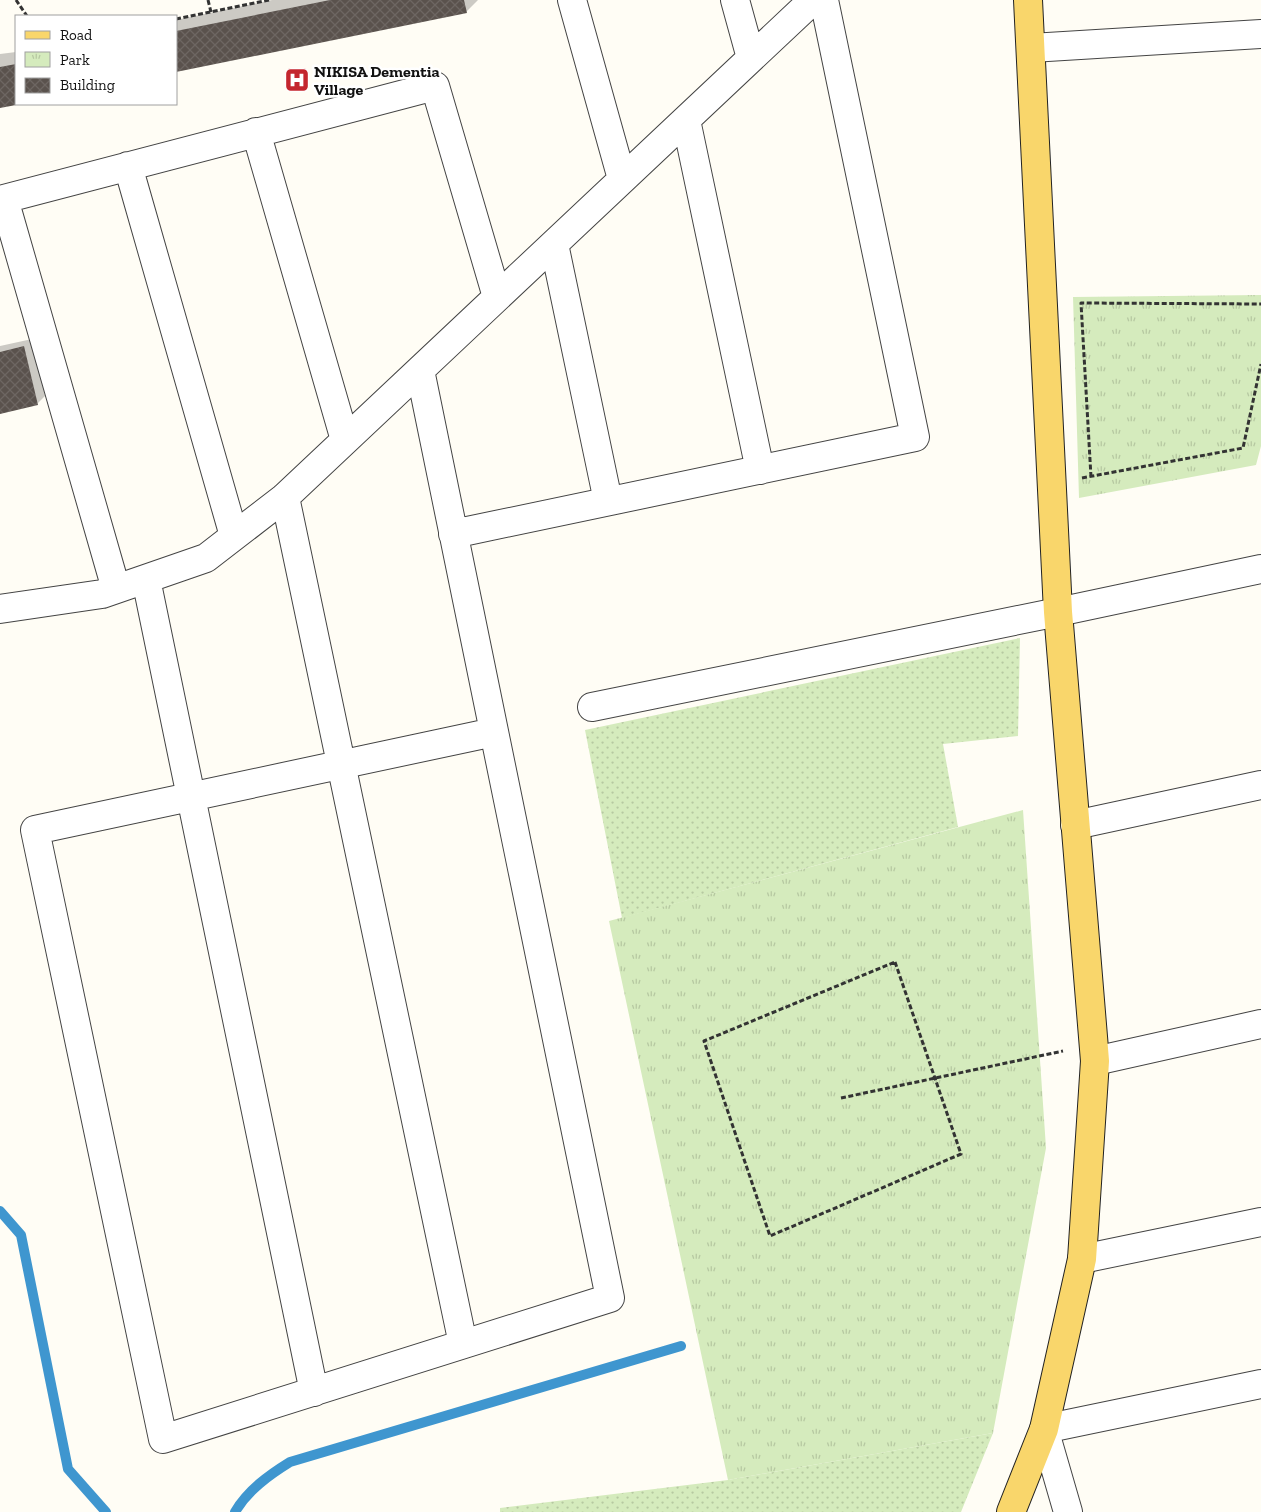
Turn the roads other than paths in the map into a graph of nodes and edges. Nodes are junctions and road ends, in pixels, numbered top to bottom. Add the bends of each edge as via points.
1 (572, 0) edge
2 (735, 0) edge
3 (813, 0) edge
4 (824, 0) edge
5 (1028, 0) edge
6 (1261, 34) edge
7 (1031, 48) junction
8 (751, 58) junction
9 (686, 120) junction
10 (256, 132) junction
11 (128, 166) junction
12 (622, 179) junction
13 (2, 199) edge
14 (554, 244) junction
15 (497, 297) junction
16 (420, 370) junction
17 (345, 440) junction
18 (760, 470) junction
19 (284, 497) junction
20 (608, 501) junction
21 (453, 534) junction
22 (234, 536) junction
23 (1261, 569) edge
24 (146, 579) junction
25 (116, 589) junction
26 (0, 609) edge
27 (1058, 612) junction
28 (592, 707) dead end
29 (494, 732) junction
30 (341, 765) junction
31 (1261, 784) edge
32 (191, 798) junction
33 (1075, 825) junction
34 (1261, 1024) edge
35 (1094, 1053) junction
36 (1261, 1222) edge
37 (1082, 1259) junction
38 (463, 1344) junction
39 (1261, 1384) edge
40 (314, 1392) junction
41 (1044, 1429) junction
42 (1011, 1512) edge
43 (1068, 1512) edge

1 - 12 street
2 - 8 street
3 - 8 street
4 - 18 street via 915,437
5 - 7 main road
6 - 7 street
7 - 27 main road
8 - 9 street
9 - 12 street
9 - 18 street
10 - 11 street
10 - 15 street via 435,86
10 - 17 street
11 - 13 street
11 - 22 street
12 - 14 street
13 - 25 street
14 - 15 street
14 - 20 street
15 - 16 street
16 - 17 street
16 - 21 street
17 - 19 street
18 - 20 street
19 - 22 street
19 - 30 street
20 - 21 street
21 - 29 street
22 - 24 street via 206,558
23 - 27 street
24 - 25 street
24 - 32 street
25 - 26 street via 102,594
27 - 28 street
27 - 33 main road
29 - 30 street
29 - 38 street via 610,1298
30 - 32 street
30 - 38 street
31 - 33 street
32 - 40 street
32 - 40 street via 35,830 163,1439
33 - 35 main road
34 - 35 street
35 - 37 main road
36 - 37 street
37 - 41 main road
38 - 40 street
39 - 41 street
41 - 42 main road
41 - 43 street

